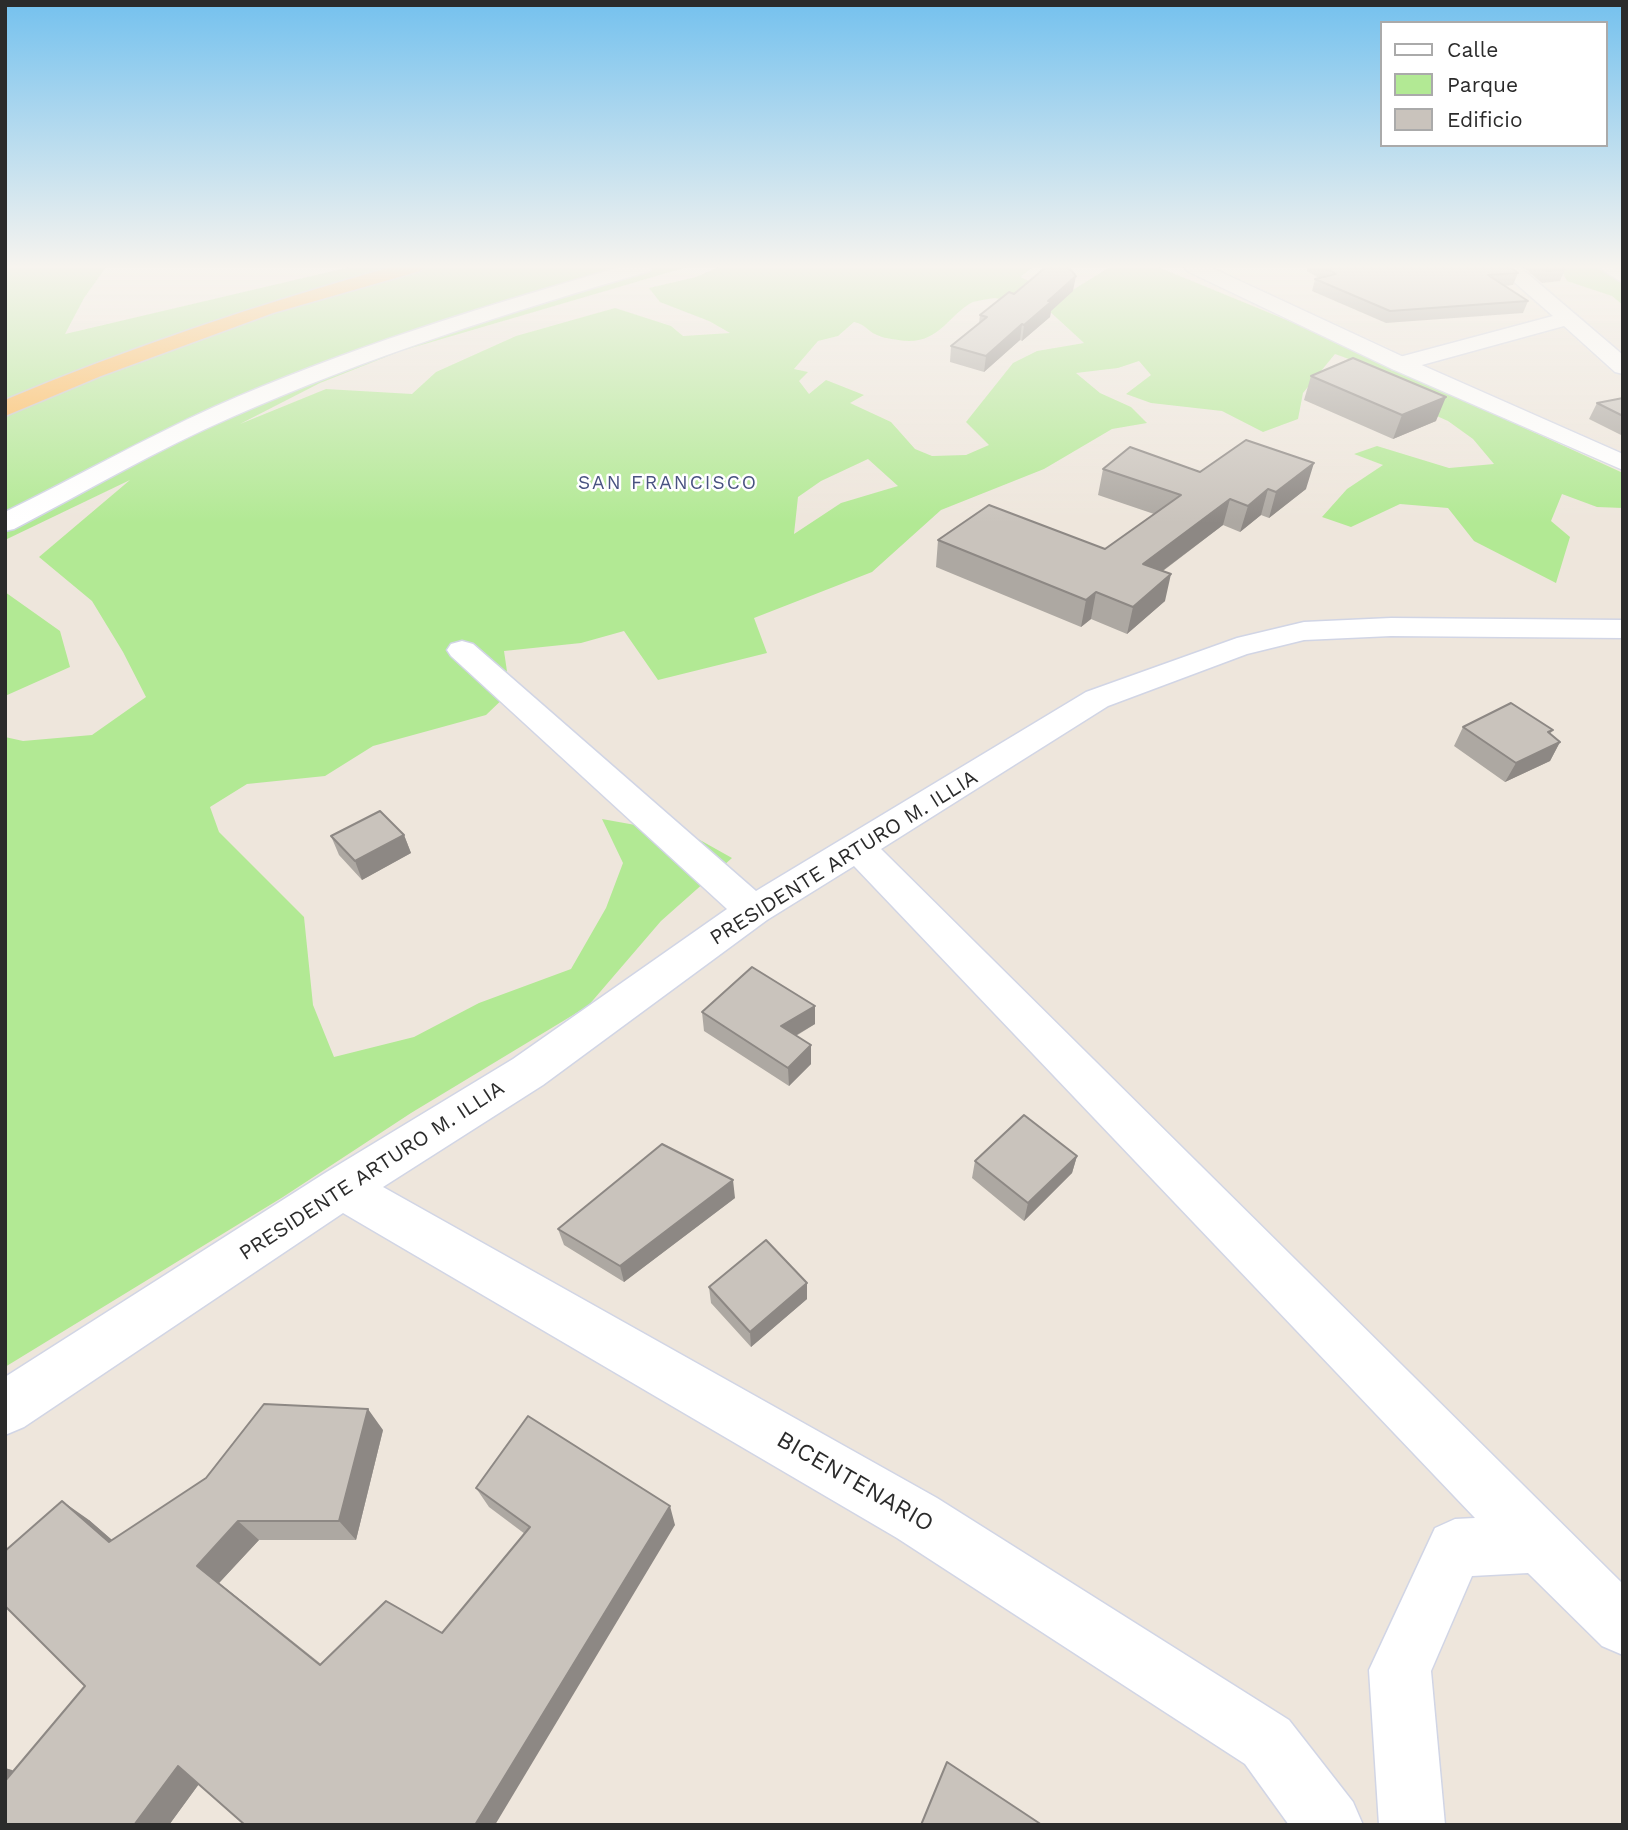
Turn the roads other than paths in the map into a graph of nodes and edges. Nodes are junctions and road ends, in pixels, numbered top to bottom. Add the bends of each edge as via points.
1 (145, 352) edge
2 (377, 352) edge
3 (1375, 352) edge
4 (1443, 352) edge
5 (1400, 364) junction
6 (5, 409) edge
7 (1623, 463) edge
8 (5, 523) edge
9 (1623, 629) edge
10 (462, 650) dead end
11 (857, 847) junction
12 (752, 910) junction
13 (342, 1188) junction
14 (5, 1408) edge
15 (1539, 1544) junction
16 (1623, 1625) edge
17 (1331, 1825) edge
18 (1412, 1825) edge

1 - 6 highway
2 - 8 street via 221,413
3 - 5 street
4 - 5 street
5 - 7 street
9 - 11 street, PRESIDENTE ARTURO M. ILLIA via 1343,628 1304,631 1237,646 1097,699
10 - 12 street
11 - 12 street, PRESIDENTE ARTURO M. ILLIA
11 - 15 street
12 - 13 street, PRESIDENTE ARTURO M. ILLIA via 528,1072
13 - 14 street, PRESIDENTE ARTURO M. ILLIA
13 - 17 street, BICENTENARIO via 917,1518 1267,1742
15 - 16 street
15 - 18 street via 1455,1548 1449,1560 1400,1670

